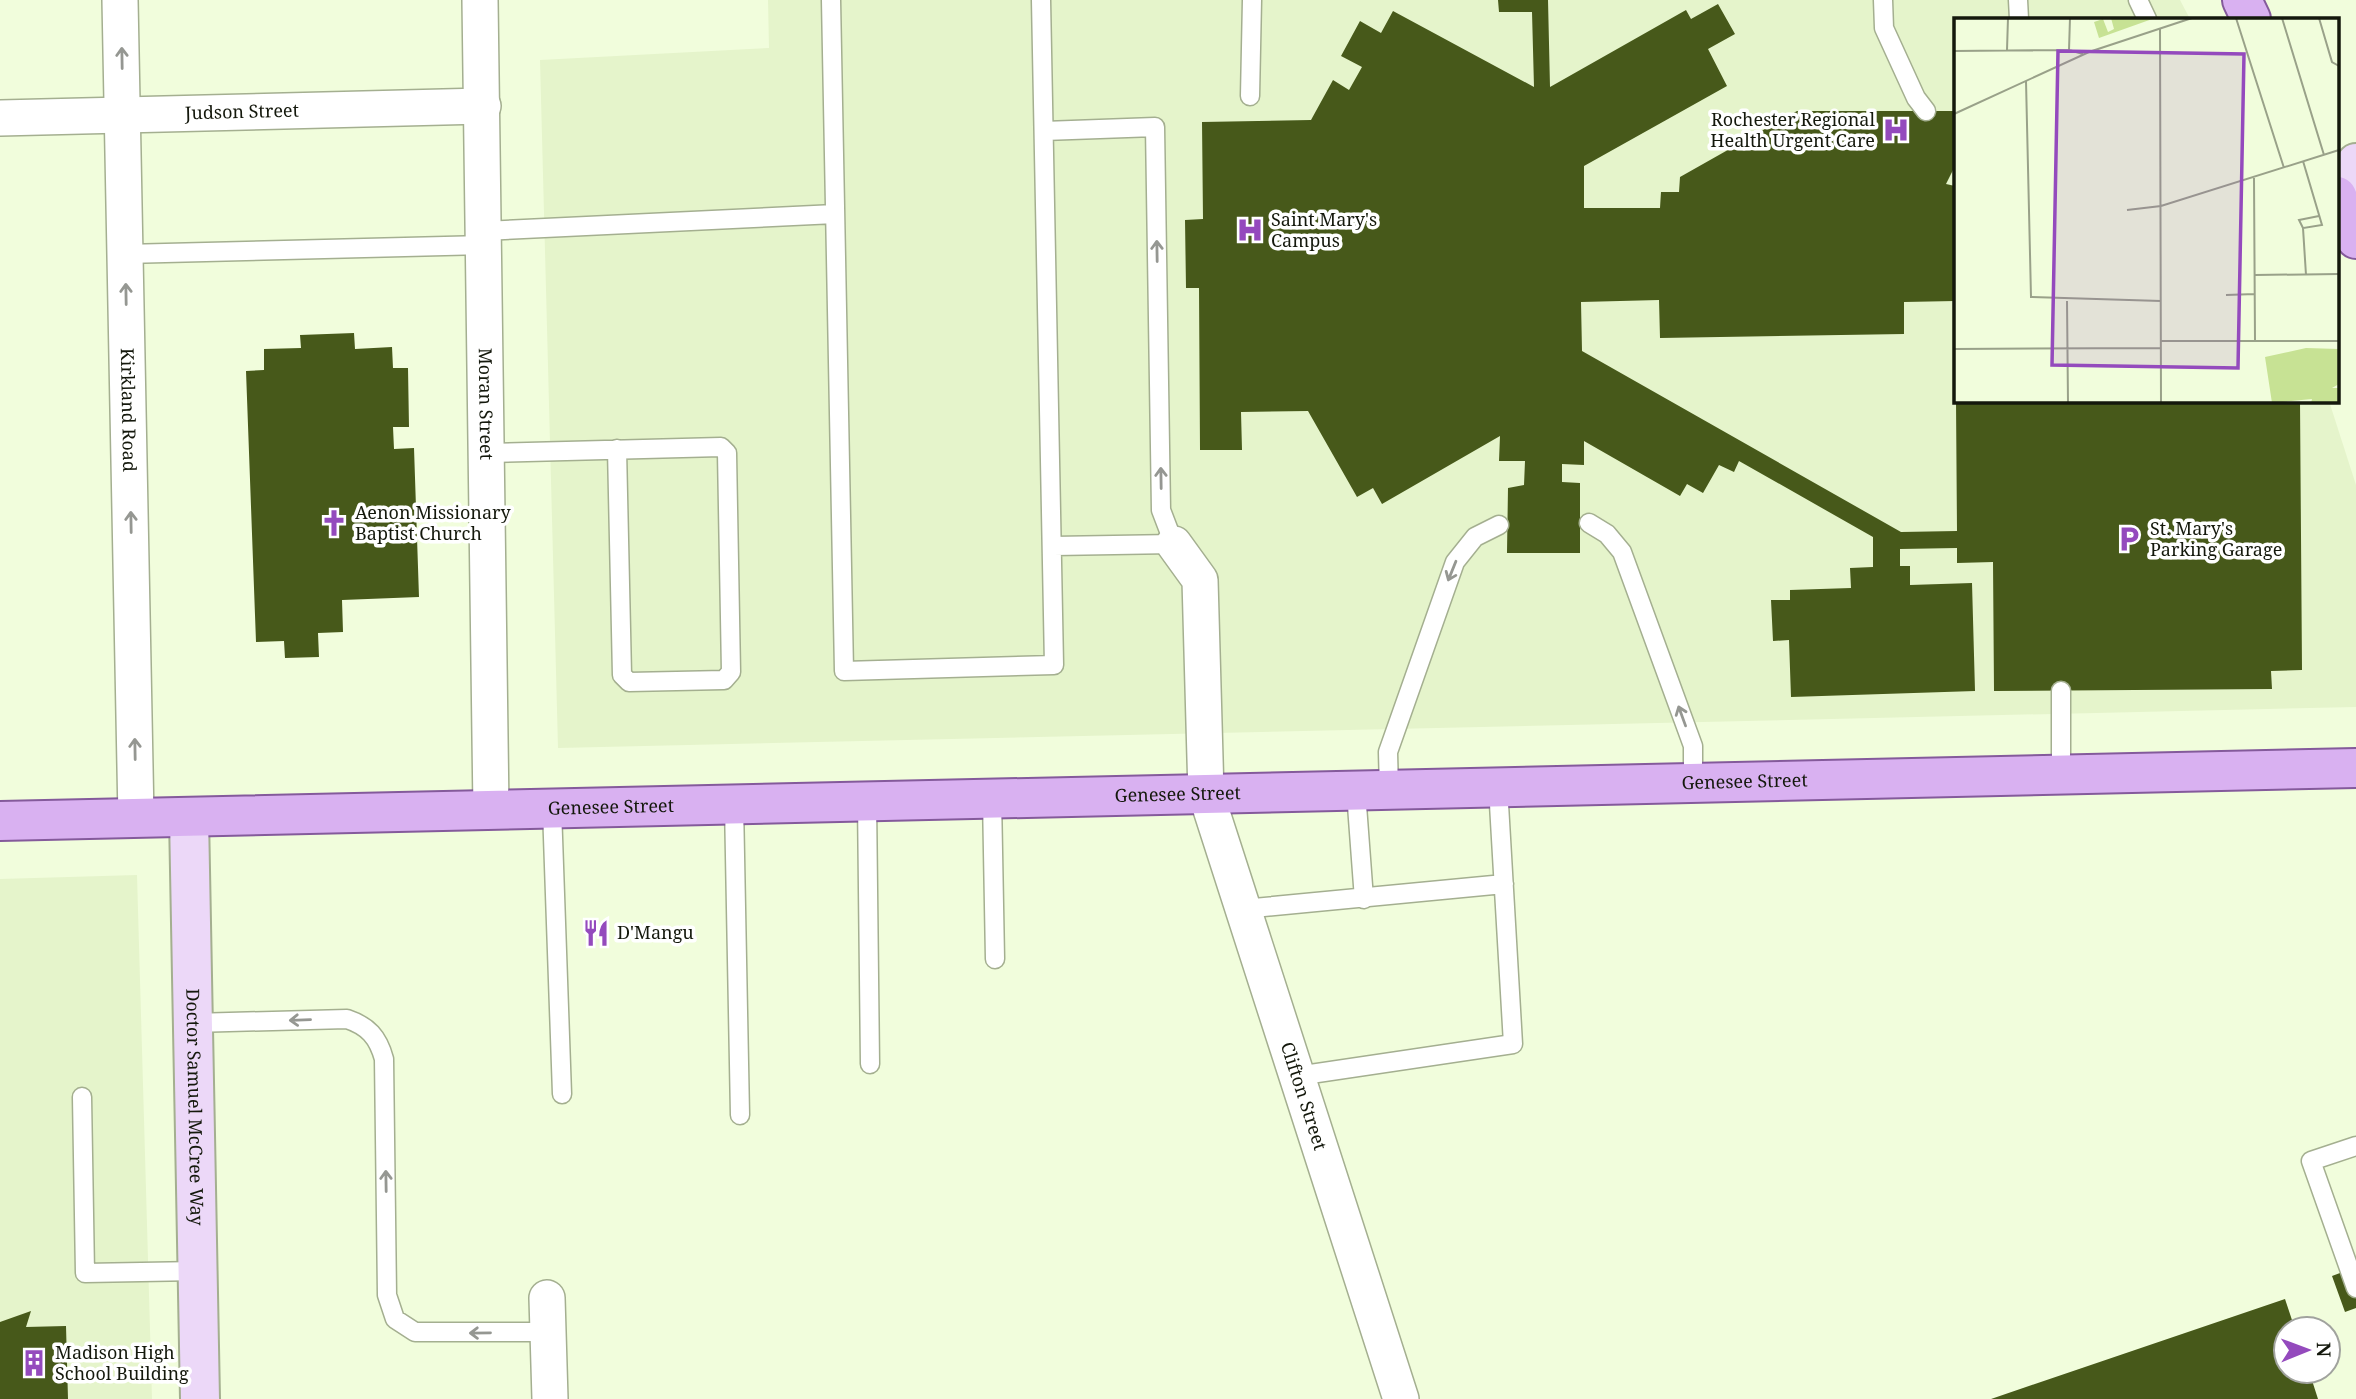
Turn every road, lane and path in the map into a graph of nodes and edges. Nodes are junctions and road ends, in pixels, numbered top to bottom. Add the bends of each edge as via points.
1 (120, 0) edge
2 (480, 0) edge
3 (831, 0) edge
4 (1041, 0) edge
5 (1252, 0) edge
6 (1883, 0) edge
7 (2018, 0) edge
8 (2138, 0) edge
9 (2242, 0) edge
10 (2019, 18) edge
11 (2147, 18) edge
12 (2251, 18) edge
13 (1250, 96) dead end
14 (483, 106) junction
15 (1926, 111) dead end
16 (123, 115) junction
17 (0, 118) edge
18 (1044, 131) junction
19 (2356, 163) edge
20 (2338, 193) edge
21 (2338, 196) edge
22 (835, 214) junction
23 (484, 238) junction
24 (2356, 239) edge
25 (125, 254) junction
26 (617, 449) junction
27 (487, 453) junction
28 (1589, 523) dead end
29 (1499, 525) dead end
30 (1174, 544) junction
31 (1054, 546) junction
32 (2061, 691) dead end
33 (2356, 768) edge
34 (2061, 775) junction
35 (1693, 783) junction
36 (1498, 787) junction
37 (1372, 791) junction
38 (1206, 794) junction
39 (992, 798) junction
40 (867, 802) junction
41 (734, 804) junction
42 (552, 809) junction
43 (491, 810) junction
44 (188, 817) junction
45 (136, 818) junction
46 (0, 821) edge
47 (1504, 884) junction
48 (1364, 899) junction
49 (1243, 909) junction
50 (996, 959) dead end
51 (193, 1023) junction
52 (870, 1064) dead end
53 (1297, 1076) junction
54 (562, 1094) dead end
55 (82, 1097) dead end
56 (740, 1115) dead end
57 (2356, 1146) edge
58 (198, 1271) junction
59 (2356, 1288) edge
60 (547, 1315) joint
61 (200, 1399) edge
62 (550, 1399) edge
63 (1401, 1399) edge

16 -> 1 street, Kirkland Road
2 - 14 street, Moran Street
3 - 22 lane
4 - 18 lane
5 - 13 lane
6 - 15 lane via 1884,28
7 - 10 lane
8 - 11 lane
9 - 12 main road
14 - 16 street, Judson Street
14 - 23 street, Moran Street
16 - 17 street, Judson Street
16 - 25 street, Kirkland Road
30 -> 18 lane via 1161,510 1155,127
18 - 31 lane
19 - 20 street
21 - 24 main road
22 - 23 lane
22 - 31 lane via 844,671 1054,665
23 - 25 lane
23 - 27 street, Moran Street
45 -> 25 street, Kirkland Road
26 - 26 lane via 721,447 727,453 731,672 724,680 629,682 622,675
26 - 27 lane
27 - 43 street, Moran Street
35 -> 28 lane via 1693,746 1622,552 1607,534
29 -> 37 lane via 1475,537 1455,562
30 - 31 lane
30 - 38 street, Clifton Street via 1200,580
32 - 34 lane
33 - 34 main road, Genesee Street
34 - 35 main road, Genesee Street
35 - 36 main road, Genesee Street
36 - 37 main road, Genesee Street
36 - 47 lane
37 - 38 main road, Genesee Street
37 - 48 lane
38 - 39 main road, Genesee Street
38 - 49 street, Clifton Street
39 - 40 main road, Genesee Street
39 - 50 lane
40 - 41 main road, Genesee Street
40 - 52 lane
41 - 42 main road, Genesee Street
41 - 56 lane
42 - 43 main road, Genesee Street
42 - 54 lane
43 - 44 main road, Genesee Street
44 - 45 main road, Genesee Street
44 - 51 street, Doctor Samuel McCree Way
45 - 46 main road, Genesee Street
47 - 48 lane
47 - 53 lane via 1513,1044
48 - 49 lane
49 - 53 street, Clifton Street
51 - 58 street, Doctor Samuel McCree Way
60 -> 51 lane via 415,1332 395,1319 387,1295 384,1059 374,1035 363,1024 347,1019
53 - 63 street, Clifton Street
55 - 58 lane via 85,1273
57 - 59 lane via 2311,1161
58 - 61 street, Doctor Samuel McCree Way
60 - 62 street

